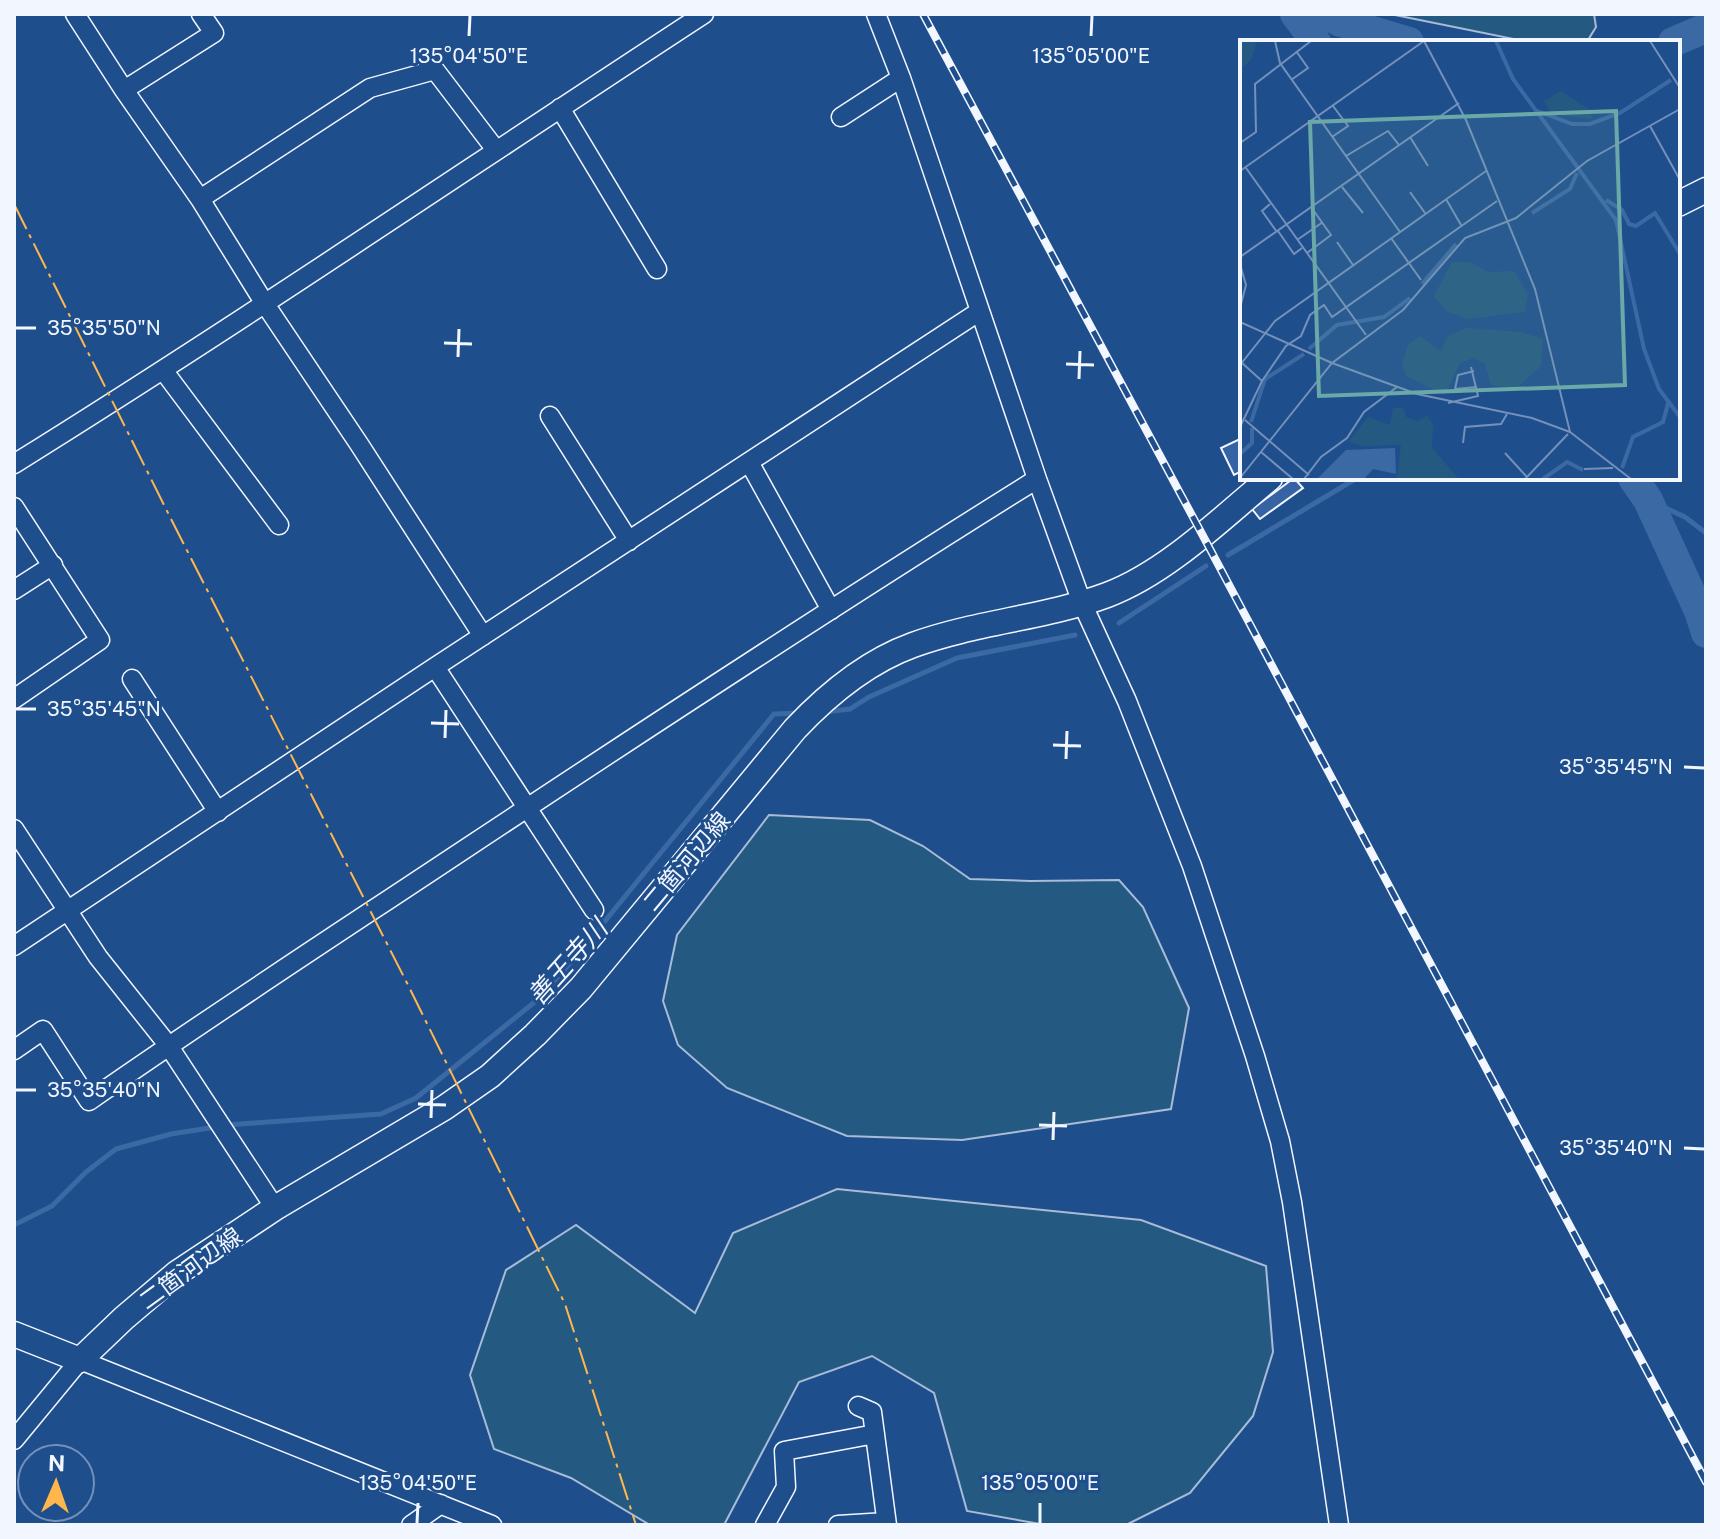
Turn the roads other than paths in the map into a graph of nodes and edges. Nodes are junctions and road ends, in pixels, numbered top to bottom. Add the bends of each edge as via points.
1 (75, 14) edge
2 (201, 14) edge
3 (704, 14) edge
4 (876, 14) edge
5 (901, 78) junction
6 (124, 90) junction
7 (560, 108) junction
8 (841, 117) dead end
9 (496, 150) junction
10 (1706, 190) edge
11 (200, 199) junction
12 (1680, 203) edge
13 (657, 269) dead end
14 (265, 304) junction
15 (980, 311) junction
16 (163, 370) junction
17 (550, 416) dead end
18 (749, 462) junction
19 (14, 464) edge
20 (1037, 479) junction
21 (1268, 480) edge
22 (14, 507) edge
23 (279, 525) dead end
24 (629, 541) junction
25 (53, 565) junction
26 (14, 590) edge
27 (1082, 603) junction
28 (831, 610) junction
29 (483, 636) junction
30 (435, 667) junction
31 (132, 679) dead end
32 (14, 699) edge
33 (526, 809) junction
34 (218, 812) junction
35 (14, 829) edge
36 (594, 910) dead end
37 (68, 912) junction
38 (14, 946) edge
39 (168, 1045) junction
40 (14, 1050) edge
41 (275, 1208) junction
42 (14, 1334) edge
43 (80, 1360) junction
44 (858, 1406) dead end
45 (875, 1434) junction
46 (14, 1440) edge
47 (441, 1504) junction
48 (887, 1524) edge
49 (411, 1525) edge
50 (492, 1525) edge
51 (765, 1525) edge
52 (838, 1525) edge
53 (1339, 1525) edge

1 - 6 street
2 - 6 street via 214,33
3 - 7 street
4 - 5 street
5 - 8 street
5 - 15 street
6 - 11 street
7 - 9 street
7 - 13 street
9 - 11 street via 435,70 370,88
9 - 14 street
10 - 12 main road
11 - 14 street
14 - 16 street
14 - 29 street
15 - 18 street
15 - 20 street
16 - 19 street
16 - 23 street
17 - 24 street
18 - 24 street
18 - 28 street
20 - 27 street
20 - 28 street
21 - 27 main road, 二箇河辺線 via 1140,580
22 - 25 street
24 - 29 street
25 - 26 street
25 - 32 street via 100,640
27 - 41 main road, 二箇河辺線 via 911,646 847,681 795,729 581,988 535,1035 444,1108
27 - 53 street via 1192,866 1280,1141
28 - 33 street
29 - 30 street
30 - 33 street
30 - 34 street
31 - 34 street
33 - 36 street
33 - 39 street
34 - 37 street
35 - 37 street
37 - 38 street
37 - 39 street
39 - 40 street via 89,1101 43,1030
39 - 41 street
41 - 43 main road, 二箇河辺線 via 177,1273
42 - 43 main road
43 - 46 street
43 - 47 street
44 - 45 street via 872,1412
45 - 48 street
45 - 51 street via 784,1451 786,1487
47 - 49 street
47 - 50 street
48 - 52 street

